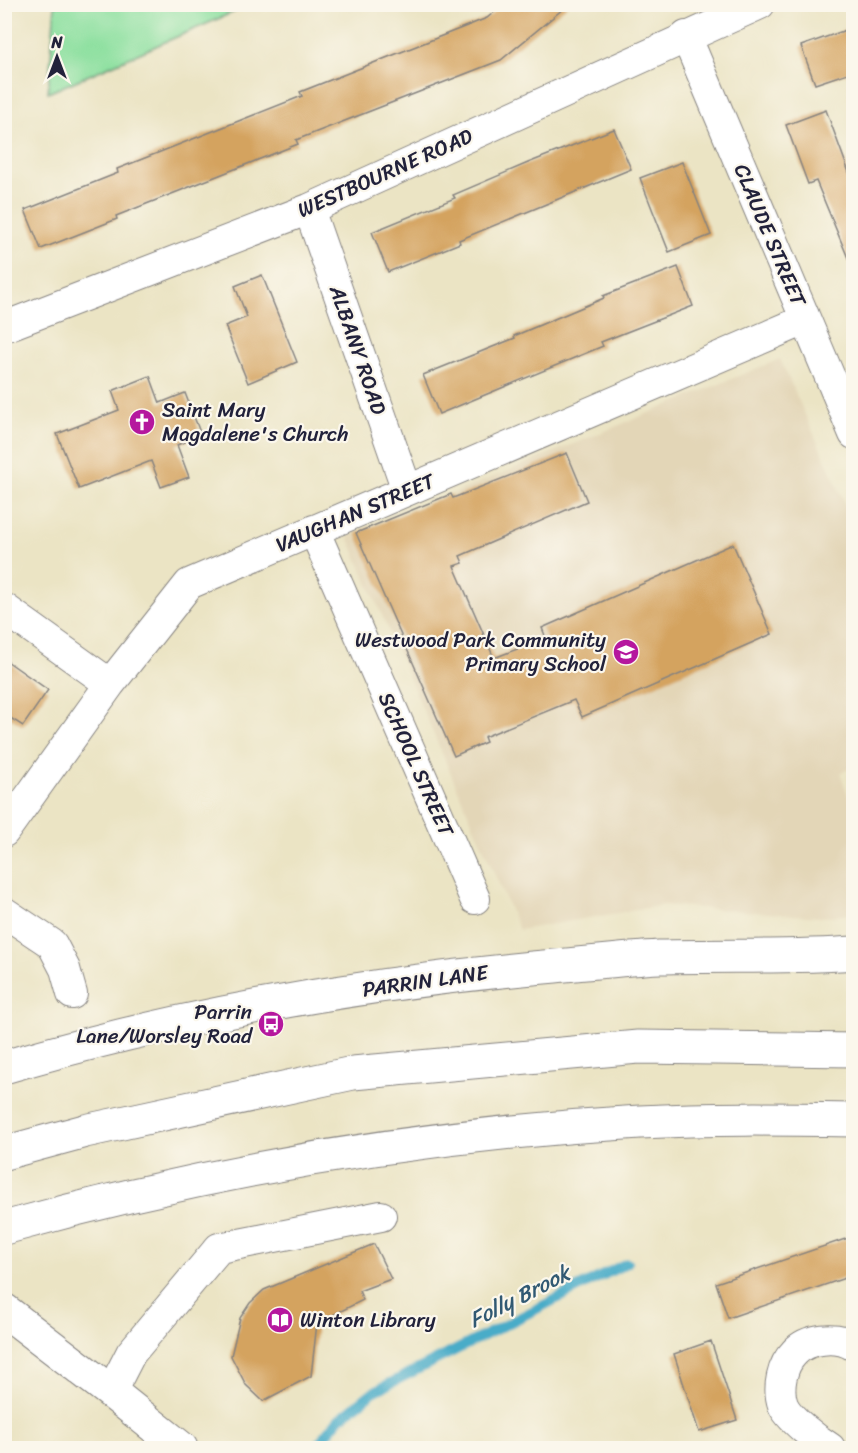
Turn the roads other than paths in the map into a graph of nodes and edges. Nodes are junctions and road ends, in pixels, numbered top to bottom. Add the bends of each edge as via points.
1 (760, 4) edge
2 (686, 36) junction
3 (309, 209) junction
4 (805, 320) junction
5 (4, 327) edge
6 (854, 434) edge
7 (407, 490) junction
8 (314, 530) junction
9 (4, 608) edge
10 (110, 684) junction
11 (4, 832) edge
12 (475, 899) dead end
13 (4, 912) edge
14 (854, 953) edge
15 (72, 994) dead end
16 (854, 1050) edge
17 (4, 1067) edge
18 (854, 1120) edge
19 (4, 1153) edge
20 (381, 1216) dead end
21 (5, 1228) edge
22 (4, 1310) edge
23 (854, 1346) edge
24 (111, 1392) junction
25 (181, 1449) edge
26 (830, 1449) edge

1 - 2 street, WESTBOURNE ROAD
2 - 3 street, WESTBOURNE ROAD
2 - 4 street, CLAUDE STREET
3 - 5 street, WESTBOURNE ROAD
3 - 7 street, ALBANY ROAD
4 - 6 street, CLAUDE STREET
4 - 7 street, VAUGHAN STREET
7 - 8 street, VAUGHAN STREET
8 - 10 street, VAUGHAN STREET via 189,584
8 - 12 street, SCHOOL STREET
9 - 10 street
10 - 11 street, VAUGHAN STREET
13 - 15 street via 52,944 66,969
14 - 17 main road, PARRIN LANE via 658,957 473,974 326,994 199,1018 82,1044
16 - 19 main road via 638,1047 353,1073 85,1131
18 - 21 main road via 641,1122 382,1147 239,1171 93,1203
20 - 24 street via 219,1248 131,1353
22 - 24 main road
23 - 26 street via 847,1341 819,1338 794,1352 780,1380 784,1406 809,1435
24 - 25 main road

